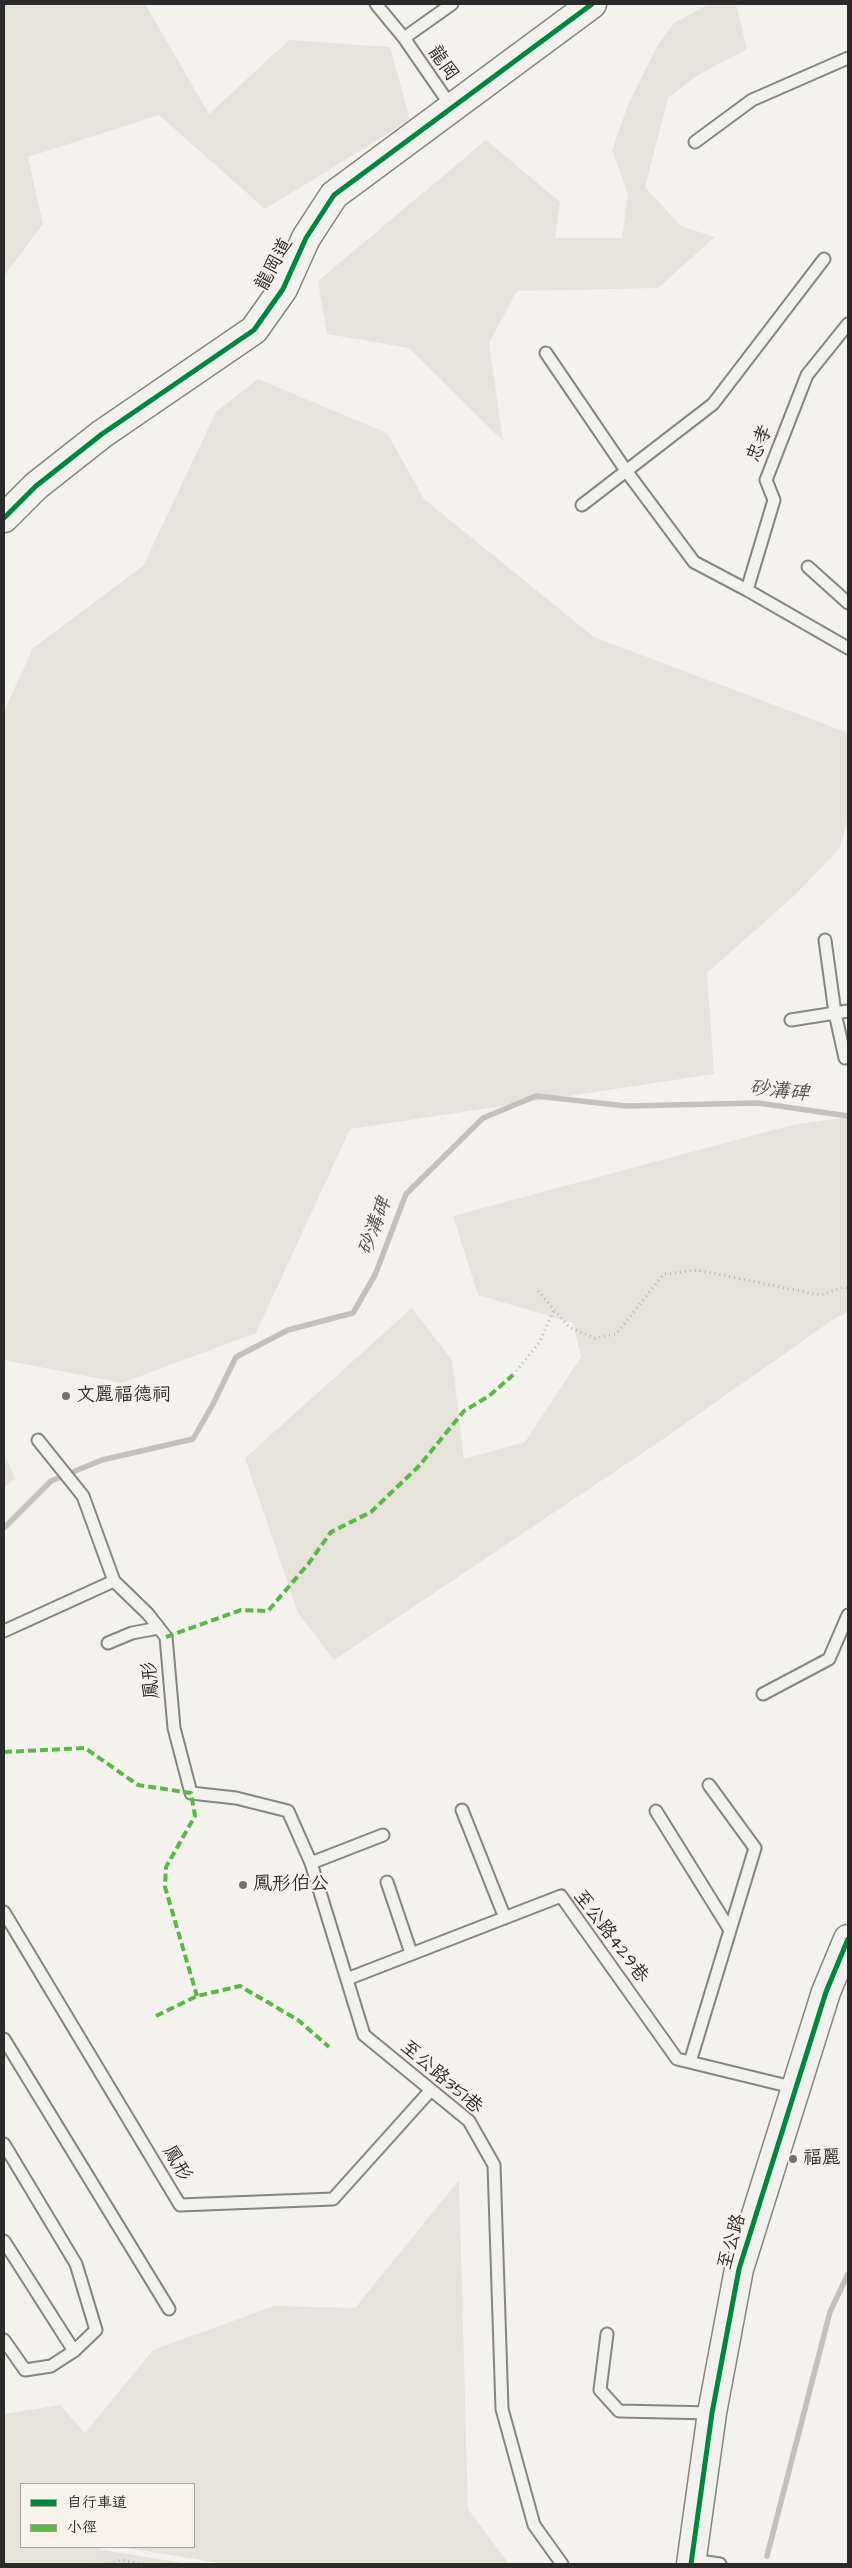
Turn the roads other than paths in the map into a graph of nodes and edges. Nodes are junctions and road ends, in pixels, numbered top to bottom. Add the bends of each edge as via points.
1 (376, 4) edge
2 (452, 4) edge
3 (589, 5) edge
4 (404, 38) junction
5 (848, 58) edge
6 (452, 109) junction
7 (695, 142) dead end
8 (824, 259) dead end
9 (848, 324) edge
10 (546, 353) dead end
11 (626, 472) junction
12 (582, 504) dead end
13 (4, 518) edge
14 (808, 567) dead end
15 (747, 590) junction
16 (848, 603) edge
17 (848, 648) edge
18 (825, 940) dead end
19 (848, 1011) edge
20 (835, 1013) junction
21 (792, 1020) dead end
22 (845, 1058) dead end
23 (38, 1440) dead end
24 (114, 1581) junction
25 (848, 1616) edge
26 (159, 1628) junction
27 (4, 1631) edge
28 (108, 1643) dead end
29 (764, 1694) dead end
30 (709, 1785) dead end
31 (190, 1794) joint
32 (462, 1810) dead end
33 (656, 1811) dead end
34 (383, 1835) dead end
35 (311, 1863) junction
36 (387, 1882) dead end
37 (4, 1912) edge
38 (505, 1918) junction
39 (730, 1930) junction
40 (848, 1939) edge
41 (411, 1953) junction
42 (347, 1979) junction
43 (4, 2039) edge
44 (690, 2062) junction
45 (796, 2088) junction
46 (430, 2091) junction
47 (4, 2144) edge
48 (4, 2241) edge
49 (169, 2309) dead end
50 (607, 2334) dead end
51 (4, 2340) edge
52 (74, 2351) junction
53 (712, 2413) junction
54 (691, 2562) edge
55 (562, 2564) edge
56 (720, 2564) edge

1 - 4 lane, 龍岡
2 - 4 lane, 龍岡
3 - 6 street, 龍岡道
4 - 6 lane, 龍岡
5 - 7 lane via 752,100
6 - 13 street, 龍岡道 via 334,195 306,238 283,289 254,330 102,434 36,486
8 - 11 lane via 712,404
9 - 15 lane, 忠孝 via 807,375 766,480 774,500
10 - 11 lane
11 - 12 lane
11 - 15 lane via 694,562
14 - 16 lane
15 - 17 lane
18 - 20 lane
19 - 20 lane
20 - 21 lane
20 - 22 lane
23 - 24 lane, 鳳形 via 83,1496
24 - 26 lane, 鳳形
24 - 27 lane
25 - 29 lane via 829,1659
26 - 28 lane via 132,1633
26 - 31 lane, 鳳形 via 166,1637 174,1728
30 - 39 lane via 755,1848
31 - 35 lane, 至公路351巷 via 236,1798 288,1811
32 - 38 lane
33 - 39 lane
34 - 35 lane
35 - 42 lane, 至公路351巷
36 - 41 lane
37 - 46 lane, 鳳形 via 180,2205 333,2199
38 - 41 lane, 至公路429巷
38 - 44 lane, 至公路429巷 via 561,1896 677,2059
39 - 44 lane
40 - 45 street, 至公路 via 826,1992
41 - 42 lane, 至公路429巷
42 - 46 lane, 至公路351巷 via 364,2035
43 - 49 lane
44 - 45 lane, 至公路429巷
45 - 53 street, 至公路 via 740,2269
46 - 55 lane, 至公路351巷 via 469,2121 494,2165 502,2409 534,2525
47 - 52 lane via 76,2264 96,2330
48 - 52 lane
50 - 53 lane via 600,2390 619,2410
51 - 52 lane via 24,2370 51,2366
53 - 54 street, 至公路
54 - 56 lane

